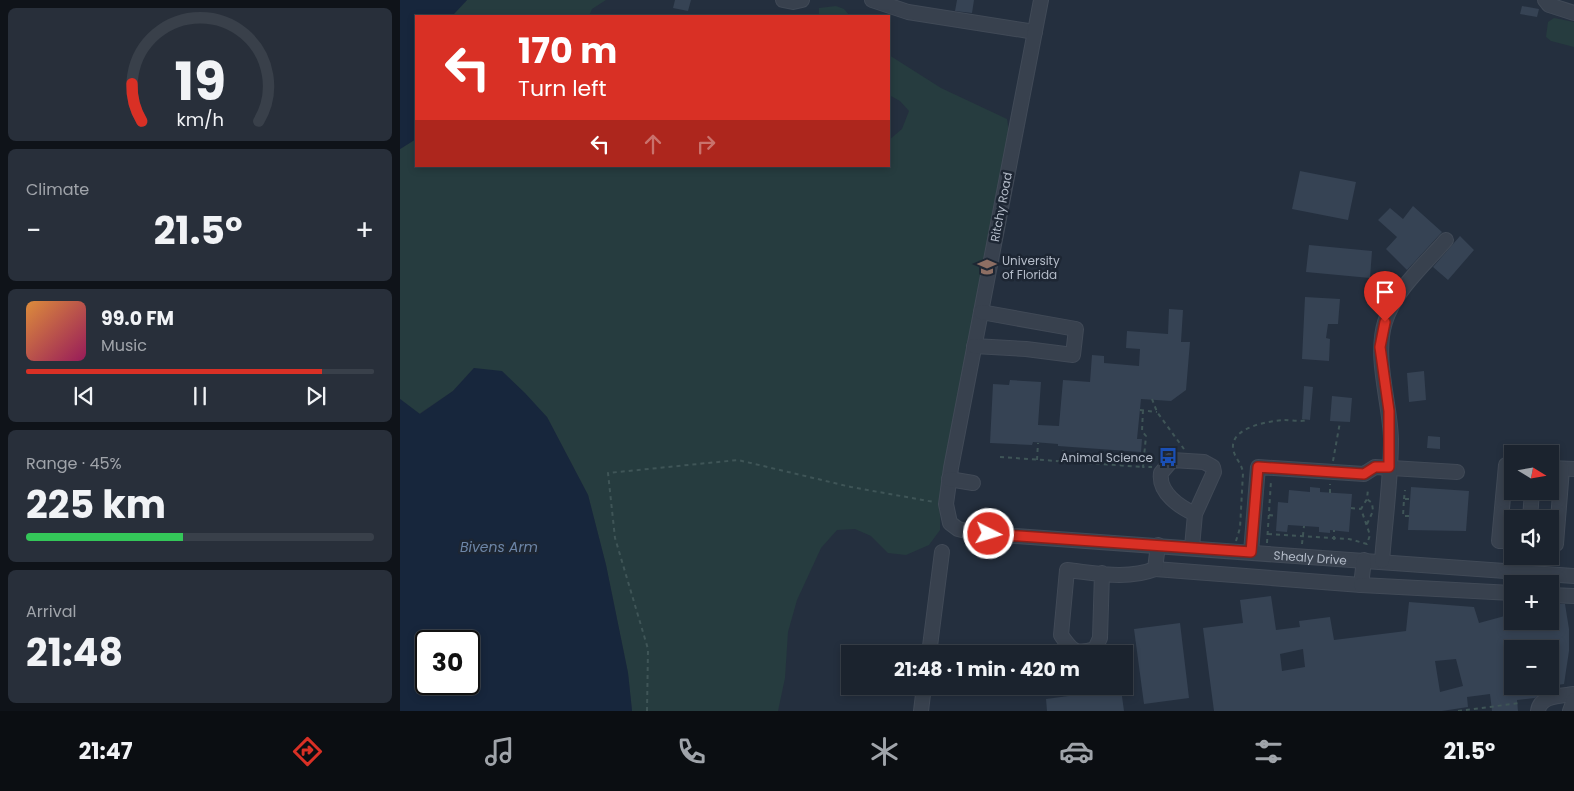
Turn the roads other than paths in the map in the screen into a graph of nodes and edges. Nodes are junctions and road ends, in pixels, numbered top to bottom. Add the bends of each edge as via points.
1 (783, 0) edge
2 (802, 0) edge
3 (872, 0) edge
4 (1041, 0) edge
5 (1545, 0) edge
6 (1574, 13) edge
7 (1035, 32) junction
8 (1446, 240) dead end
9 (981, 312) junction
10 (974, 346) junction
11 (1389, 467) junction
12 (1562, 469) edge
13 (1457, 472) dead end
14 (950, 479) junction
15 (973, 483) dead end
16 (1504, 486) edge
17 (1559, 510) edge
18 (1195, 514) junction
19 (958, 529) joint
20 (1504, 541) edge
21 (1158, 545) junction
22 (1192, 547) junction
23 (942, 552) dead end
24 (1251, 552) junction
25 (1364, 560) junction
26 (1382, 561) junction
27 (1155, 569) junction
28 (1102, 573) junction
29 (1574, 576) edge
30 (1361, 585) junction
31 (1504, 593) edge
32 (1559, 595) edge
33 (1574, 596) edge
34 (930, 645) edge
35 (1574, 694) edge
36 (923, 695) edge
37 (1574, 700) edge
38 (921, 711) edge
39 (1538, 711) edge
40 (1570, 711) edge

1 - 2 street
3 - 7 street via 908,12
4 - 7 street, Ritchy Road
5 - 6 street via 1549,6
7 - 9 street, Ritchy Road
8 - 11 street via 1402,290 1385,322 1380,347 1389,411
9 - 10 street, Ritchy Road
9 - 10 street via 1076,329 1073,355
10 - 14 street, Ritchy Road
11 - 13 street
11 - 24 street via 1375,467 1364,474 1258,467
11 - 26 street
12 - 17 street
14 - 15 street
14 - 19 street, Ritchy Road via 946,504 950,523
16 - 20 street via 1499,540
18 - 18 street via 1214,472 1213,467 1204,462 1176,460 1167,464 1155,476 1178,506
18 - 22 street
19 - 21 street, Shealy Drive via 974,533
21 - 22 street, Shealy Drive
21 - 27 street
22 - 24 street, Shealy Drive
23 - 34 street
24 - 25 street, Shealy Drive
25 - 26 street, Shealy Drive
25 - 30 street
26 - 29 street, Shealy Drive
27 - 28 street via 1130,575
27 - 30 street
28 - 28 street via 1067,570 1061,635 1071,649 1082,653 1095,649 1100,638
30 - 31 street
32 - 33 street
35 - 39 street via 1547,698
36 - 38 street
37 - 40 street

